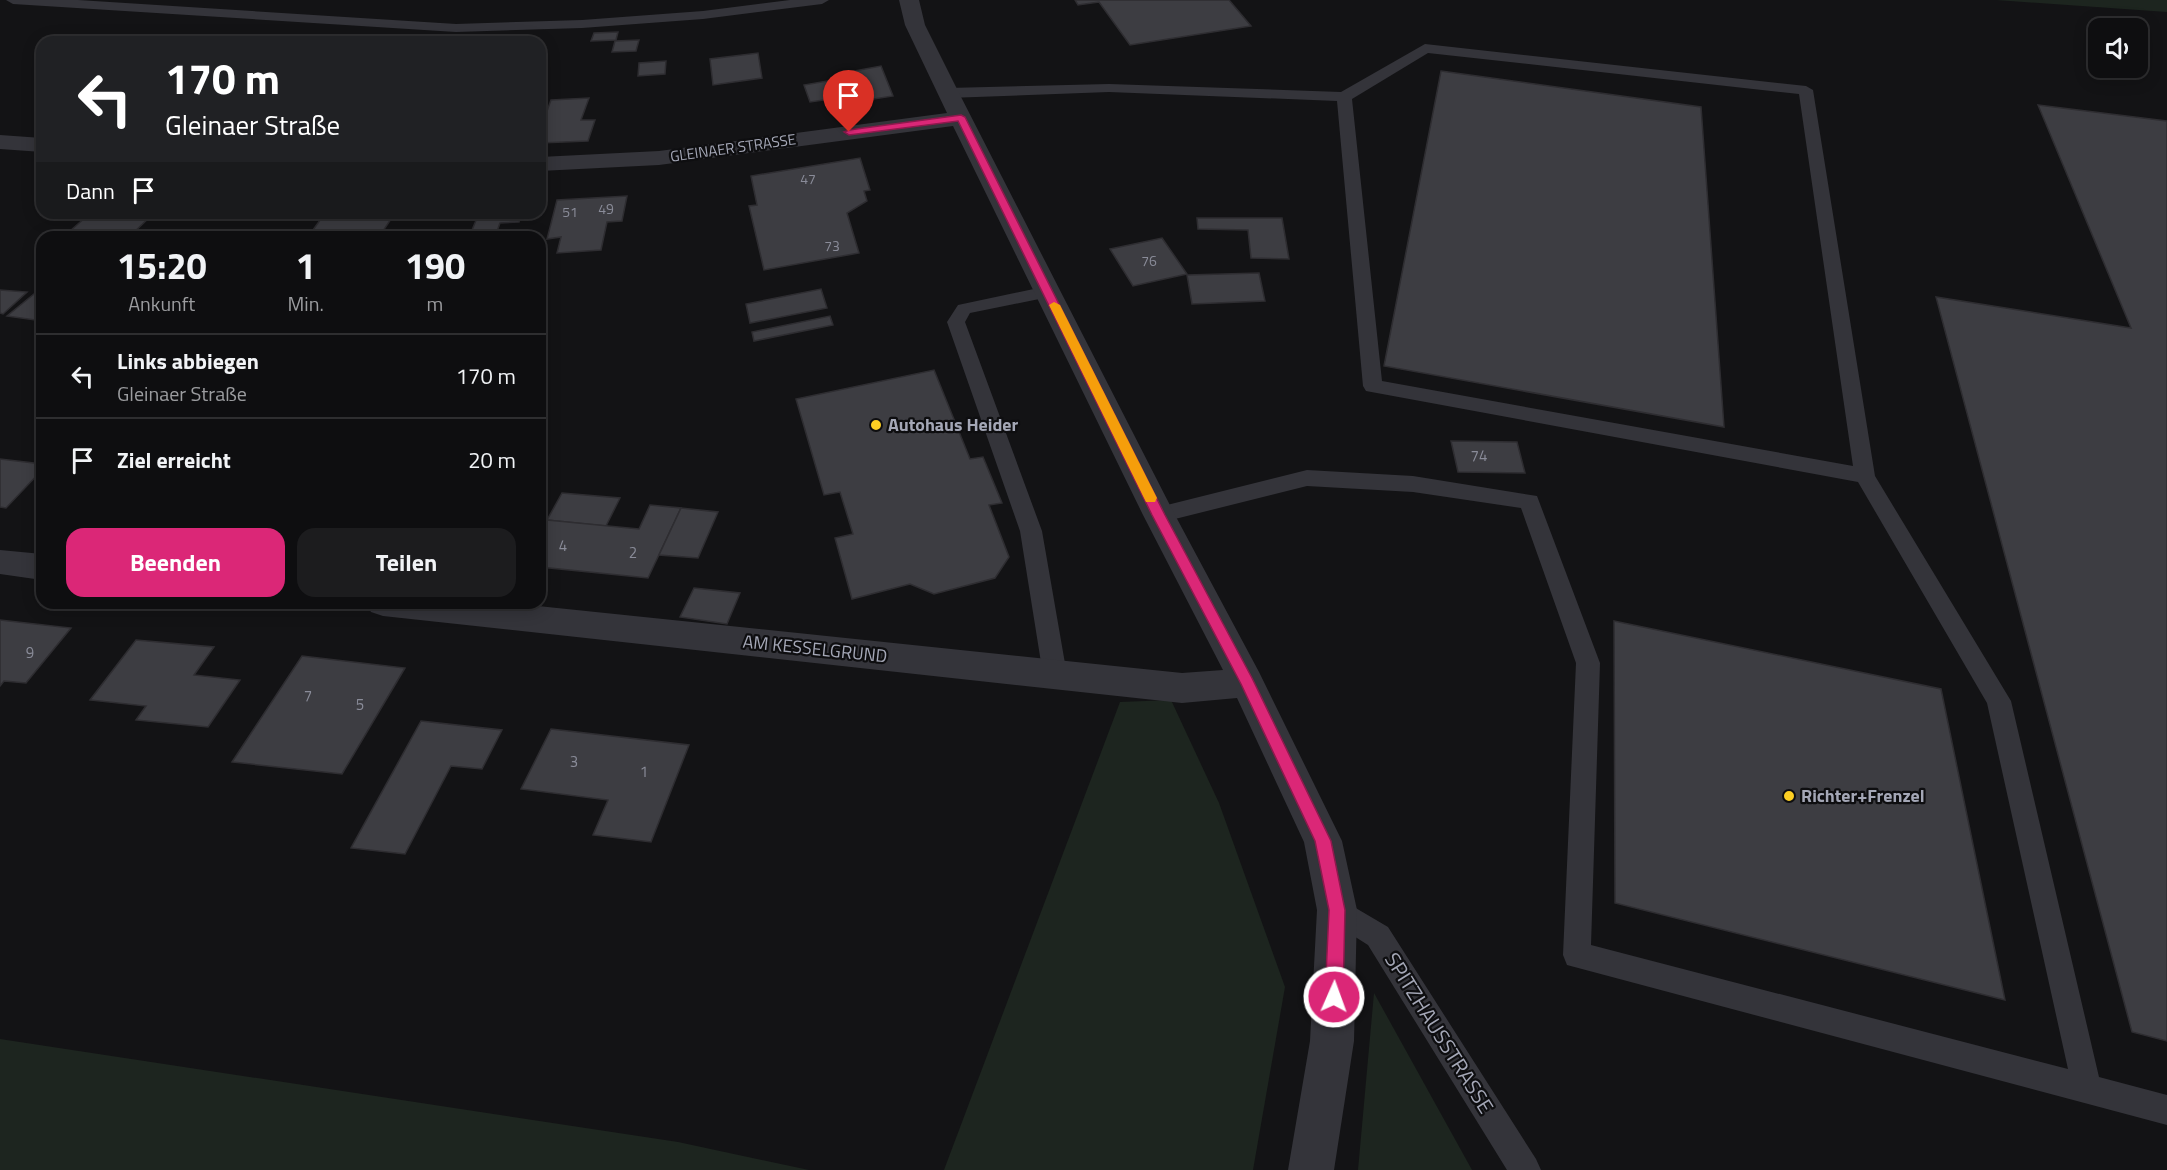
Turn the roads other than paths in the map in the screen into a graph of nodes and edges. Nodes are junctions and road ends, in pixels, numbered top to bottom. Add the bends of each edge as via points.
1 (13, 0) edge
2 (822, 0) edge
3 (909, 0) edge
4 (1344, 97) junction
5 (954, 105) junction
6 (0, 142) edge
7 (36, 145) edge
8 (546, 164) edge
9 (1048, 292) junction
10 (1865, 476) junction
11 (1159, 515) junction
12 (0, 562) edge
13 (36, 566) edge
14 (439, 609) edge
15 (1055, 675) junction
16 (1247, 682) junction
17 (1337, 910) junction
18 (2087, 1089) junction
19 (2167, 1110) edge
20 (1311, 1170) edge
21 (1525, 1170) edge

1 - 2 lane via 456,28 703,15
3 - 5 street via 915,25
4 - 5 lane via 1109,88
4 - 10 lane via 1373,386
4 - 10 lane via 1425,48 1806,90
5 - 8 street, GLEINAER STRASSE via 659,158
5 - 9 street
6 - 7 street
9 - 11 street
9 - 15 lane via 964,309 956,322 1031,531
10 - 18 lane via 1999,701
11 - 16 street
11 - 18 lane via 1307,478 1413,484 1529,501 1588,663 1577,955
12 - 13 street
14 - 15 street, AM KESSELGRUND
15 - 16 street, AM KESSELGRUND via 1182,688
16 - 17 street via 1323,841
17 - 20 street via 1332,1041
17 - 21 lane, SPITZHAUSSTRASSE via 1378,936
18 - 19 lane

